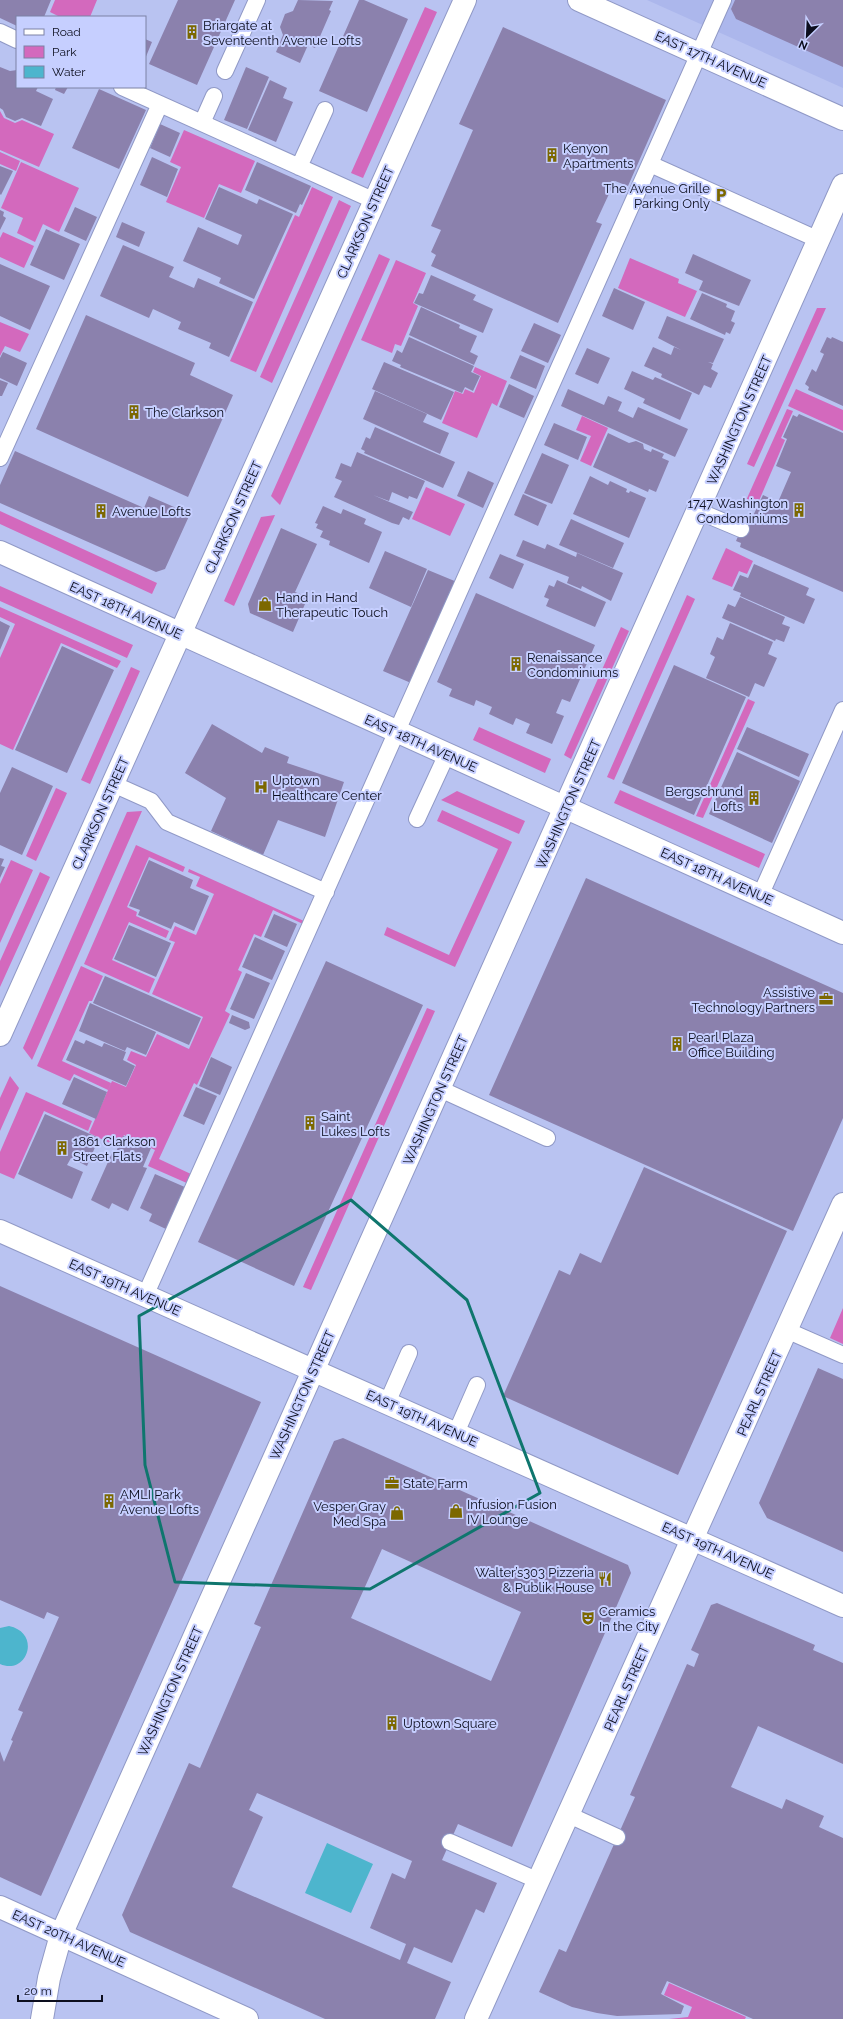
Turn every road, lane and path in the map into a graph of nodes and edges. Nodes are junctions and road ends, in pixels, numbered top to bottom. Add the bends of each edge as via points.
1 (257, 0) edge
2 (465, 0) edge
3 (579, 0) edge
4 (723, 0) edge
5 (0, 32) edge
6 (16, 40) edge
7 (699, 54) junction
8 (225, 71) dead end
9 (124, 88) edge
10 (214, 96) dead end
11 (160, 104) junction
12 (325, 110) dead end
13 (843, 119) edge
14 (202, 123) junction
15 (650, 164) junction
16 (300, 167) junction
17 (843, 185) edge
18 (375, 201) junction
19 (819, 240) junction
20 (4, 439) edge
21 (0, 458) edge
22 (698, 511) junction
23 (741, 529) dead end
24 (0, 552) edge
25 (180, 634) junction
26 (843, 710) edge
27 (397, 732) junction
28 (446, 754) junction
29 (113, 784) junction
30 (566, 808) junction
31 (417, 819) dead end
32 (326, 892) junction
33 (760, 896) junction
34 (843, 933) edge
35 (0, 1035) edge
36 (440, 1089) junction
37 (547, 1138) dead end
38 (843, 1204) edge
39 (0, 1231) edge
40 (145, 1296) junction
41 (786, 1330) junction
42 (408, 1353) dead end
43 (843, 1355) edge
44 (313, 1370) junction
45 (477, 1384) dead end
46 (387, 1403) junction
47 (456, 1433) junction
48 (693, 1540) junction
49 (843, 1606) edge
50 (569, 1815) junction
51 (617, 1837) dead end
52 (450, 1842) dead end
53 (539, 1881) junction
54 (0, 1907) edge
55 (61, 1935) junction
56 (42, 2019) edge
57 (247, 2019) edge
58 (476, 2019) edge

1 - 8 lane
2 - 18 street, CLARKSON STREET
3 - 7 street, EAST 17TH AVENUE
4 - 7 lane
5 - 6 lane
7 - 13 street, EAST 17TH AVENUE
7 - 15 lane
9 - 11 lane
10 - 14 lane
11 - 14 lane
11 - 20 lane
12 - 16 lane
14 - 16 lane
15 - 19 lane
15 - 27 lane
16 - 18 lane
17 - 19 street, WASHINGTON STREET
18 - 25 street, CLARKSON STREET
19 - 22 street, WASHINGTON STREET
20 - 21 lane
22 - 23 lane
22 - 30 street, WASHINGTON STREET
24 - 25 street, EAST 18TH AVENUE
25 - 27 street, EAST 18TH AVENUE
25 - 29 street, CLARKSON STREET
26 - 33 lane
27 - 28 street, EAST 18TH AVENUE
27 - 32 lane
28 - 30 street, EAST 18TH AVENUE
28 - 31 lane
29 - 32 lane via 151,801 167,822
29 - 35 street, CLARKSON STREET
30 - 33 street, EAST 18TH AVENUE
30 - 36 street, WASHINGTON STREET
32 - 40 lane
33 - 34 street, EAST 18TH AVENUE
36 - 37 lane
36 - 44 street, WASHINGTON STREET
38 - 41 street, PEARL STREET
39 - 40 street, EAST 19TH AVENUE
40 - 44 street, EAST 19TH AVENUE
41 - 43 lane
41 - 48 street, PEARL STREET
42 - 46 lane
44 - 46 street, EAST 19TH AVENUE
44 - 55 street, WASHINGTON STREET
45 - 47 lane
46 - 47 street, EAST 19TH AVENUE
47 - 48 street, EAST 19TH AVENUE
48 - 49 street, EAST 19TH AVENUE
48 - 50 street, PEARL STREET
50 - 51 lane
50 - 53 street, PEARL STREET
52 - 53 lane
53 - 58 street, PEARL STREET
54 - 55 street, EAST 20TH AVENUE
55 - 56 street, WASHINGTON STREET via 49,1978
55 - 57 street, EAST 20TH AVENUE

